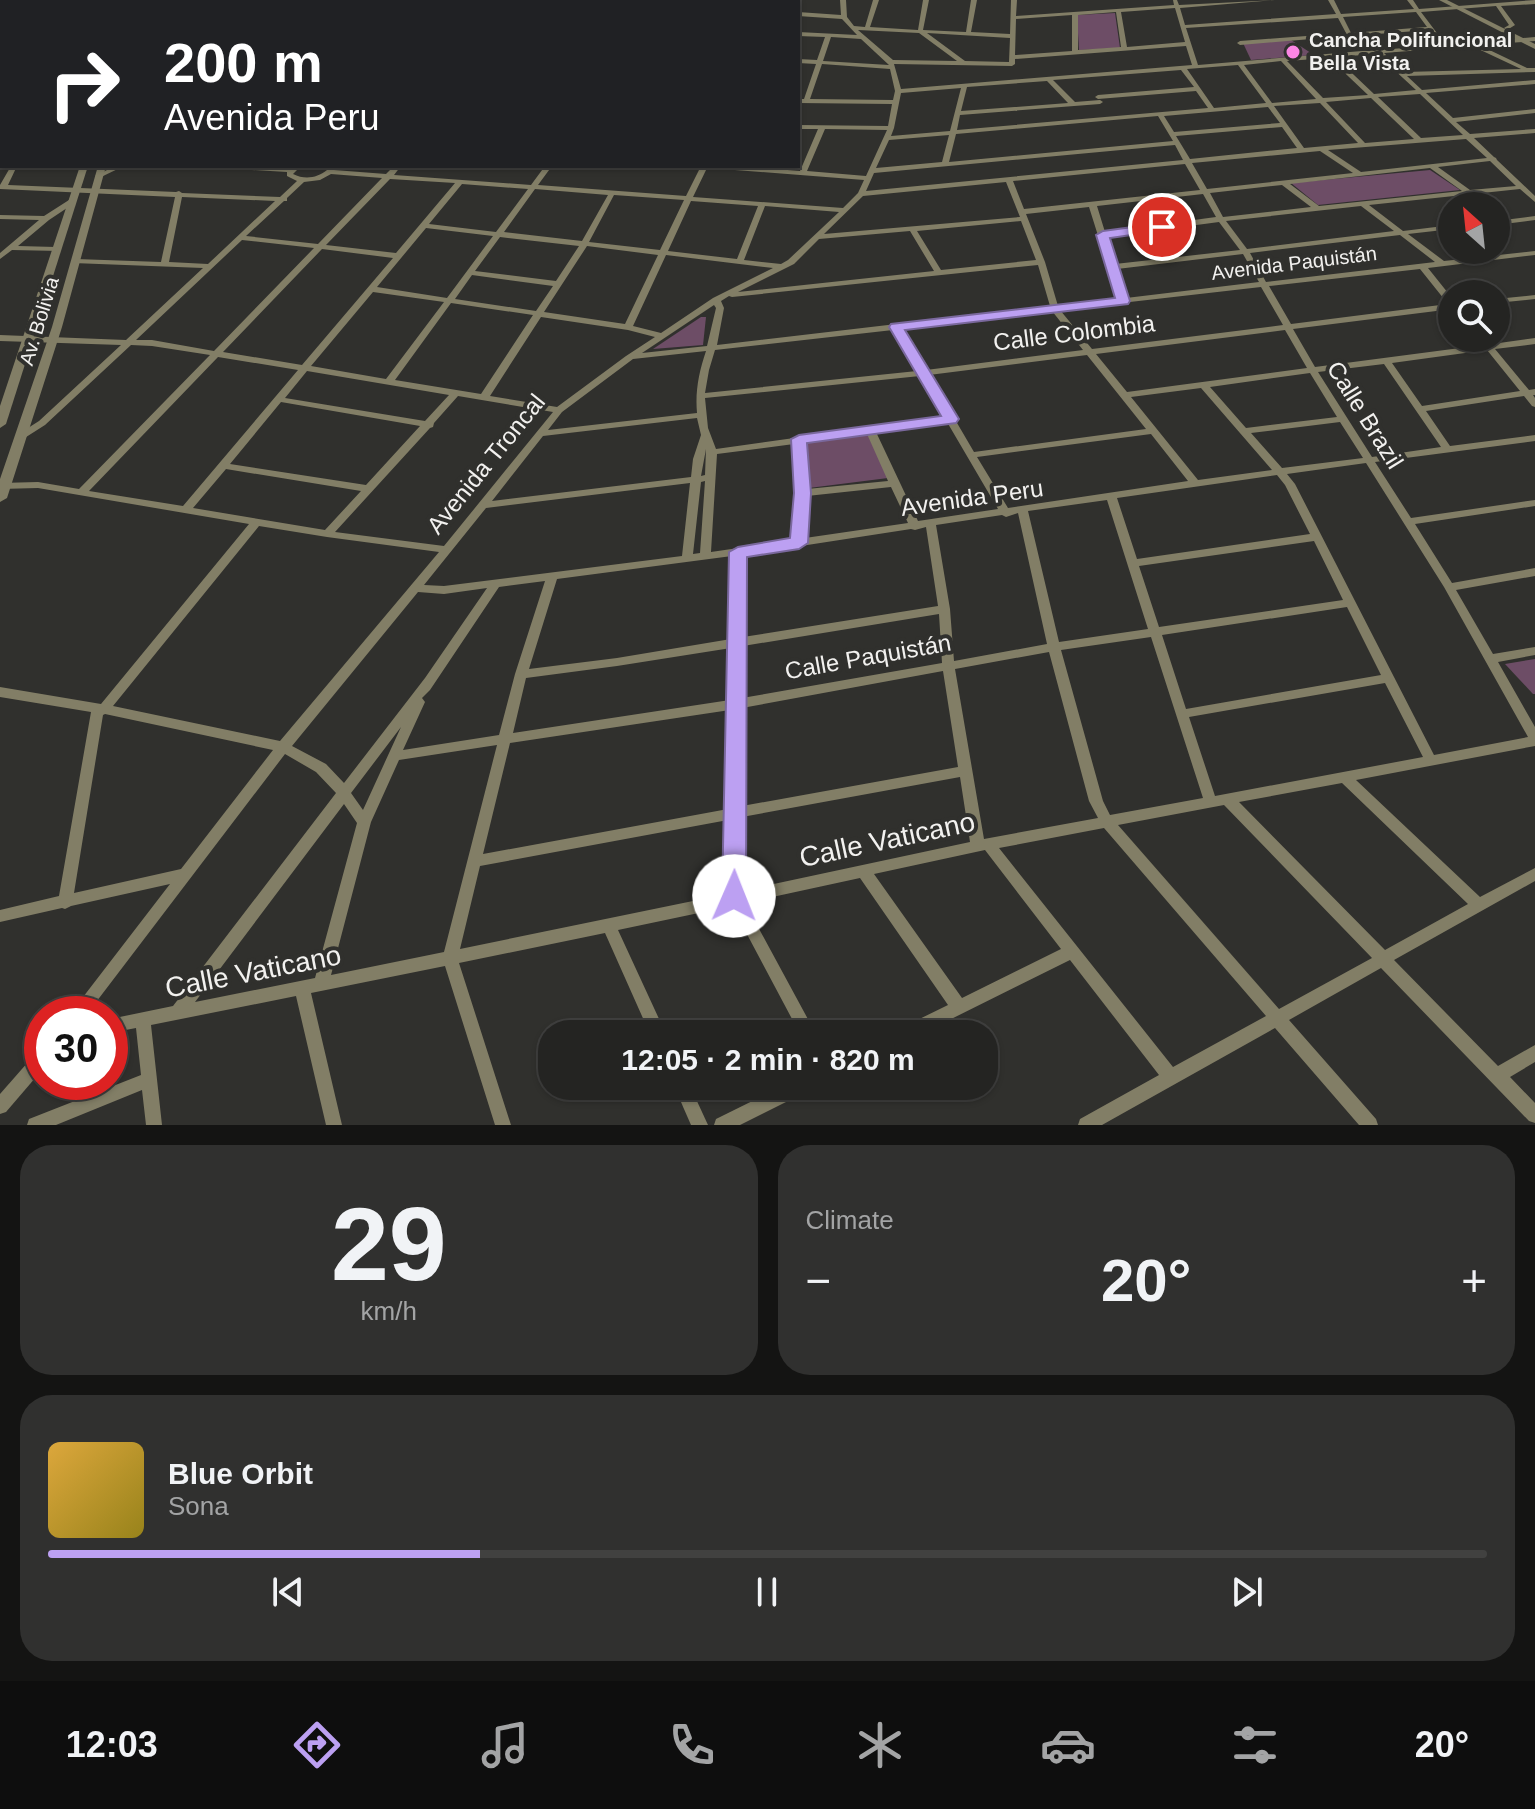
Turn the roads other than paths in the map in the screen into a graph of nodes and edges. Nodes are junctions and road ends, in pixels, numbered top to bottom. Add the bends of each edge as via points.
1 (843, 0) edge
2 (876, 0) edge
3 (926, 0) edge
4 (974, 0) edge
5 (1014, 0) edge
6 (1272, 0) edge
7 (1331, 0) edge
8 (1410, 0) edge
9 (1442, 0) edge
10 (1256, 1) edge
11 (1535, 2) edge
12 (1176, 3) edge
13 (1454, 3) edge
14 (1499, 3) edge
15 (1465, 6) junction
16 (1417, 9) junction
17 (1118, 11) junction
18 (800, 14) edge
19 (1075, 14) junction
20 (1338, 15) junction
21 (844, 17) junction
22 (1013, 18) junction
23 (1262, 21) junction
24 (1232, 23) junction
25 (1182, 27) junction
26 (1431, 28) junction
27 (1507, 28) junction
28 (860, 31) junction
29 (920, 31) junction
30 (958, 33) junction
31 (1359, 33) junction
32 (800, 34) edge
33 (968, 34) junction
34 (1349, 34) junction
35 (829, 35) junction
36 (1012, 36) junction
37 (1292, 39) junction
38 (1520, 40) junction
39 (956, 42) dead end
40 (1534, 42) edge
41 (1240, 43) junction
42 (1188, 44) junction
43 (1471, 44) junction
44 (1301, 45) dead end
45 (1444, 46) junction
46 (1124, 49) junction
47 (1310, 51) dead end
48 (1075, 52) junction
49 (1379, 52) junction
50 (1331, 56) junction
51 (1319, 57) junction
52 (1283, 60) junction
53 (800, 61) edge
54 (1012, 61) junction
55 (820, 63) junction
56 (963, 63) junction
57 (1244, 63) junction
58 (892, 64) junction
59 (1196, 67) junction
60 (1183, 68) junction
61 (1405, 74) junction
62 (1086, 76) junction
63 (1533, 77) edge
64 (1049, 79) junction
65 (1010, 82) junction
66 (964, 86) junction
67 (1198, 89) junction
68 (1424, 91) junction
69 (1373, 96) junction
70 (897, 97) junction
71 (1099, 100) junction
72 (1321, 100) junction
73 (802, 101) edge
74 (1073, 104) junction
75 (1270, 105) junction
76 (1212, 109) junction
77 (1531, 112) edge
78 (960, 113) junction
79 (1160, 114) junction
80 (1108, 118) junction
81 (1453, 120) junction
82 (1284, 125) junction
83 (800, 127) edge
84 (822, 128) junction
85 (1535, 130) edge
86 (954, 132) junction
87 (889, 133) junction
88 (1470, 135) junction
89 (1174, 139) junction
90 (1419, 140) junction
91 (1362, 144) junction
92 (1321, 148) junction
93 (1302, 150) junction
94 (1494, 159) junction
95 (1187, 162) junction
96 (945, 164) junction
97 (1431, 166) junction
98 (13, 168) edge
99 (83, 168) edge
100 (294, 168) edge
101 (396, 168) edge
102 (548, 168) edge
103 (705, 168) edge
104 (775, 168) edge
105 (329, 169) edge
106 (100, 171) edge
107 (803, 173) junction
108 (869, 174) junction
109 (1359, 174) junction
110 (388, 176) junction
111 (302, 180) junction
112 (461, 181) junction
113 (1009, 181) junction
114 (1283, 182) junction
115 (2, 187) edge
116 (534, 187) junction
117 (1522, 187) junction
118 (76, 188) junction
119 (95, 189) junction
120 (1203, 190) junction
121 (1468, 192) joint
122 (179, 193) junction
123 (612, 193) junction
124 (861, 194) junction
125 (1438, 195) edge
126 (284, 199) junction
127 (687, 199) junction
128 (1535, 200) edge
129 (72, 202) junction
130 (1092, 203) junction
131 (1361, 203) junction
132 (762, 204) junction
133 (1316, 208) junction
134 (846, 210) junction
135 (1022, 215) junction
136 (0, 217) edge
137 (46, 218) junction
138 (1535, 218) edge
139 (1221, 219) junction
140 (1510, 221) edge
141 (426, 226) junction
142 (912, 229) junction
143 (1438, 229) edge
144 (1401, 233) junction
145 (499, 234) junction
146 (1103, 235) junction
147 (819, 237) junction
148 (242, 238) junction
149 (585, 243) junction
150 (0, 248) edge
151 (12, 248) junction
152 (319, 248) junction
153 (56, 249) junction
154 (1245, 251) junction
155 (662, 252) junction
156 (1535, 253) edge
157 (400, 256) junction
158 (1510, 256) edge
159 (0, 257) edge
160 (1438, 260) edge
161 (76, 261) junction
162 (740, 261) junction
163 (1041, 262) junction
164 (165, 264) junction
165 (1443, 264) edge
166 (211, 266) junction
167 (1422, 266) junction
168 (781, 267) junction
169 (1113, 267) junction
170 (472, 273) junction
171 (939, 273) junction
172 (559, 284) junction
173 (1264, 284) junction
174 (1438, 286) edge
175 (372, 289) junction
176 (1535, 297) edge
177 (720, 298) junction
178 (1510, 300) edge
179 (451, 301) junction
180 (1123, 301) junction
181 (1438, 306) edge
182 (1055, 309) junction
183 (540, 314) junction
184 (628, 327) junction
185 (896, 327) junction
186 (1287, 327) junction
187 (662, 336) junction
188 (0, 338) edge
189 (28, 339) junction
190 (53, 340) junction
191 (1535, 341) edge
192 (130, 342) junction
193 (1510, 344) edge
194 (710, 349) junction
195 (1089, 351) junction
196 (1456, 352) edge
197 (1494, 352) edge
198 (217, 353) junction
199 (629, 358) junction
200 (1387, 362) junction
201 (303, 369) junction
202 (1313, 371) junction
203 (922, 373) junction
204 (388, 383) junction
205 (1204, 385) junction
206 (457, 392) junction
207 (1531, 393) edge
208 (1126, 395) junction
209 (485, 396) junction
210 (700, 396) junction
211 (277, 399) junction
212 (1535, 404) edge
213 (1419, 409) junction
214 (559, 410) junction
215 (700, 415) junction
216 (951, 419) junction
217 (1343, 419) junction
218 (0, 424) edge
219 (430, 425) junction
220 (870, 430) junction
221 (1153, 431) junction
222 (1245, 431) junction
223 (706, 433) junction
224 (539, 434) junction
225 (20, 437) junction
226 (1535, 438) edge
227 (799, 439) junction
228 (1448, 450) junction
229 (712, 452) junction
230 (971, 455) junction
231 (1370, 459) junction
232 (226, 466) junction
233 (1281, 471) junction
234 (708, 478) junction
235 (696, 479) junction
236 (895, 483) junction
237 (1195, 483) junction
238 (370, 489) junction
239 (1, 490) edge
240 (82, 492) junction
241 (802, 493) junction
242 (1111, 497) junction
243 (1535, 503) edge
244 (482, 505) junction
245 (186, 510) junction
246 (1023, 511) junction
247 (1006, 514) junction
248 (257, 522) junction
249 (1409, 522) junction
250 (931, 525) junction
251 (915, 527) junction
252 (327, 534) junction
253 (1317, 537) junction
254 (799, 543) junction
255 (447, 550) junction
256 (738, 552) junction
257 (705, 556) junction
258 (687, 559) junction
259 (1134, 563) junction
260 (1535, 572) edge
261 (552, 577) junction
262 (496, 583) junction
263 (1449, 587) junction
264 (415, 588) junction
265 (1351, 603) junction
266 (944, 609) junction
267 (1153, 631) junction
268 (739, 641) junction
269 (1054, 647) junction
270 (1535, 651) edge
271 (1489, 659) junction
272 (948, 665) junction
273 (521, 674) junction
274 (1387, 678) junction
275 (428, 682) junction
276 (0, 692) edge
277 (737, 704) junction
278 (100, 709) junction
279 (1182, 714) junction
280 (1535, 740) edge
281 (506, 741) junction
282 (283, 747) junction
283 (394, 756) junction
284 (1430, 759) junction
285 (964, 771) junction
286 (1345, 777) junction
287 (344, 793) junction
288 (1228, 800) junction
289 (1211, 803) junction
290 (736, 814) junction
291 (364, 822) junction
292 (1107, 822) junction
293 (983, 845) junction
294 (475, 861) junction
295 (863, 870) junction
296 (187, 874) junction
297 (1535, 874) edge
298 (734, 896) junction
299 (65, 903) junction
300 (1478, 905) junction
301 (0, 916) edge
302 (609, 926) junction
303 (1072, 951) junction
304 (450, 958) junction
305 (1384, 958) junction
306 (321, 983) junction
307 (302, 987) junction
308 (92, 996) edge
309 (959, 1007) junction
310 (178, 1012) junction
311 (1277, 1018) junction
312 (143, 1019) junction
313 (652, 1020) edge
314 (800, 1020) edge
315 (933, 1020) edge
316 (128, 1022) edge
317 (1535, 1053) edge
318 (1497, 1076) junction
319 (1171, 1077) junction
320 (24, 1079) edge
321 (147, 1080) junction
322 (688, 1100) edge
323 (772, 1100) edge
324 (0, 1106) edge
325 (1535, 1115) edge
326 (35, 1125) edge
327 (154, 1125) edge
328 (334, 1125) edge
329 (503, 1125) edge
330 (700, 1125) edge
331 (722, 1125) edge
332 (1086, 1125) edge
333 (1370, 1125) edge

1 - 21 street
2 - 28 street
3 - 29 street
4 - 33 street
5 - 22 street
6 - 10 street
7 - 20 street
8 - 16 street
9 - 13 street
10 - 12 street
10 - 23 street
11 - 14 street
12 - 17 street
12 - 25 street
13 - 15 street
13 - 16 street
13 - 38 street
14 - 15 street
14 - 27 street via 1512,25
15 - 27 street
16 - 20 street
16 - 26 street
17 - 19 street
17 - 46 street
18 - 21 street
19 - 22 street
19 - 48 street
20 - 23 street
20 - 34 street
21 - 28 street
22 - 36 street
23 - 24 street
24 - 25 street
24 - 41 street
25 - 42 street
26 - 31 street
26 - 45 street
27 - 40 street
28 - 29 street
28 - 35 street
28 - 58 street
29 - 30 street
29 - 56 street
30 - 33 street
30 - 39 street
31 - 34 street
31 - 49 street
32 - 35 street
33 - 36 street
34 - 37 street
35 - 55 street
36 - 54 street
37 - 41 street
37 - 44 street
38 - 40 street
38 - 43 street
41 - 57 street
42 - 46 street
42 - 59 street
43 - 45 street
43 - 63 street
45 - 49 street
46 - 48 street
47 - 51 street
48 - 54 street
49 - 50 street
49 - 61 street
50 - 51 street
50 - 69 street
51 - 52 street
52 - 57 street
52 - 72 street
53 - 55 street
54 - 56 street
54 - 65 street
55 - 58 street
55 - 73 street
56 - 58 street
57 - 59 street
57 - 75 street
58 - 70 street, Avenida Troncal
59 - 60 street
60 - 62 street
60 - 67 street
61 - 63 street
61 - 68 street
62 - 64 street
62 - 71 street
63 - 68 street
64 - 65 street
64 - 74 street
65 - 66 street
66 - 70 street
66 - 78 street
67 - 71 street
67 - 76 street
68 - 69 street
68 - 81 street
69 - 72 street
69 - 90 street
70 - 73 street
70 - 87 street, Avenida Troncal
71 - 74 street
71 - 80 street
72 - 75 street
72 - 91 street
74 - 78 street
75 - 76 street
75 - 82 street
76 - 79 street
77 - 81 street
77 - 85 street
78 - 86 street
79 - 80 street
79 - 89 street, Calle Brazil
80 - 86 street
81 - 88 street
82 - 89 street
82 - 93 street
83 - 84 street
84 - 87 street
84 - 107 street
85 - 88 street
86 - 87 street
86 - 96 street
87 - 108 street, Avenida Troncal
88 - 90 street
88 - 94 street
89 - 95 street, Calle Brazil
89 - 96 street
90 - 91 street
91 - 92 street
92 - 93 street
92 - 109 street
93 - 95 street
94 - 97 street
94 - 117 street
95 - 113 street
95 - 120 street, Calle Brazil
96 - 108 street
97 - 109 street
97 - 121 street
98 - 115 street
99 - 118 street, Av. Bolivia
100 - 111 street via 292,178
101 - 110 street
102 - 116 street
103 - 127 street
104 - 107 street
105 - 110 street
105 - 111 street via 321,177
106 - 119 street, Av. Bolivia
107 - 108 street
108 - 124 street, Avenida Troncal
109 - 114 street
110 - 112 street
110 - 152 street
111 - 126 street
112 - 116 street
112 - 141 street
113 - 124 street
113 - 135 street
114 - 120 street
114 - 133 street
115 - 118 street
116 - 123 street
116 - 145 street
117 - 121 street
117 - 128 street
118 - 119 street
118 - 129 street, Av. Bolivia
119 - 122 street
119 - 161 street, Av. Bolivia
120 - 130 street
120 - 139 street, Calle Brazil
122 - 126 street
122 - 164 street
123 - 127 street
123 - 149 street
124 - 134 street, Avenida Troncal
125 - 131 street
126 - 148 street
127 - 132 street
127 - 155 street
129 - 137 street
129 - 153 street, Av. Bolivia
130 - 135 street
130 - 146 street
131 - 133 street
131 - 144 street
132 - 134 street
132 - 162 street
133 - 139 street
134 - 147 street, Avenida Troncal
135 - 142 street
135 - 163 street
136 - 137 street
137 - 151 street
138 - 140 street
139 - 146 street
139 - 154 street, Calle Brazil
141 - 145 street
141 - 157 street
142 - 147 street
142 - 171 street
143 - 144 street
144 - 154 street
144 - 160 street
145 - 149 street
145 - 170 street
146 - 169 street
147 - 168 street, Avenida Troncal
148 - 152 street
148 - 166 street
149 - 155 street
149 - 172 street
150 - 151 street
151 - 153 street
151 - 159 street
152 - 157 street
152 - 198 street
153 - 189 street, Av. Bolivia
154 - 169 street
154 - 173 street, Calle Brazil
155 - 162 street
155 - 184 street
156 - 158 street, Avenida Paquistán
157 - 175 street
161 - 164 street
161 - 190 street, Av. Bolivia
162 - 168 street
163 - 171 street
163 - 182 street
164 - 166 street
165 - 167 street, Avenida Paquistán
166 - 192 street
167 - 173 street, Avenida Paquistán
167 - 174 street
168 - 177 street, Avenida Troncal
169 - 180 street
170 - 172 street
170 - 179 street
171 - 177 street
172 - 183 street
173 - 180 street, Avenida Paquistán
173 - 186 street, Calle Brazil
175 - 179 street
175 - 201 street
176 - 178 street
177 - 187 street, Avenida Troncal
177 - 194 street
179 - 183 street
179 - 204 street
180 - 182 street, Avenida Paquistán
181 - 186 street, Calle Colombia
182 - 185 street, Avenida Paquistán
182 - 195 street
183 - 184 street
183 - 209 street
184 - 187 street
185 - 194 street, Avenida Paquistán
185 - 203 street
186 - 195 street, Calle Colombia
186 - 202 street, Calle Brazil
187 - 199 street, Avenida Troncal
188 - 189 street
189 - 190 street
189 - 218 street, Av. Bolivia
190 - 192 street
190 - 225 street, Av. Bolivia
191 - 193 street
192 - 198 street
192 - 225 street
194 - 199 street, Avenida Paquistán
194 - 210 street
195 - 203 street, Calle Colombia
195 - 208 street
196 - 200 street
197 - 207 street
198 - 201 street
198 - 240 street
199 - 214 street, Avenida Troncal
200 - 202 street
200 - 213 street
201 - 204 street
201 - 211 street
202 - 205 street
202 - 217 street, Calle Brazil
203 - 210 street, Calle Colombia
203 - 216 street
204 - 206 street
205 - 208 street
205 - 222 street
206 - 209 street
206 - 219 street
207 - 212 street
207 - 213 street
208 - 221 street
209 - 214 street
210 - 215 street
211 - 219 street
211 - 232 street
213 - 228 street
214 - 224 street, Avenida Troncal
215 - 223 street
215 - 224 street
216 - 220 street
216 - 230 street
217 - 222 street
217 - 231 street, Calle Brazil
219 - 238 street
220 - 227 street
220 - 236 street
221 - 230 street
221 - 237 street
222 - 233 street
223 - 229 street
223 - 235 street
224 - 244 street, Avenida Troncal
225 - 239 street, Av. Bolivia
226 - 228 street, Avenida Peru
227 - 229 street
227 - 241 street
228 - 231 street, Avenida Peru
229 - 234 street
230 - 247 street
231 - 233 street, Avenida Peru
231 - 249 street, Calle Brazil
232 - 238 street
232 - 245 street
233 - 237 street, Avenida Peru
233 - 253 street
234 - 235 street
234 - 257 street
235 - 244 street
235 - 258 street
236 - 241 street
236 - 251 street
237 - 242 street, Avenida Peru
238 - 252 street
239 - 240 street via 38,485
240 - 245 street
241 - 254 street
242 - 246 street, Avenida Peru
242 - 259 street
243 - 249 street
244 - 255 street, Avenida Troncal
245 - 248 street
246 - 247 street, Avenida Peru
246 - 269 street
247 - 250 street, Avenida Peru
248 - 252 street
248 - 278 street
249 - 263 street, Calle Brazil
250 - 251 street, Avenida Peru
250 - 266 street
251 - 254 street, Avenida Peru
252 - 255 street
253 - 259 street
253 - 265 street
254 - 256 street, Avenida Peru
255 - 264 street, Avenida Troncal
256 - 257 street, Avenida Peru
256 - 268 street
257 - 258 street, Avenida Peru
258 - 261 street, Avenida Peru
259 - 267 street
260 - 263 street
261 - 262 street, Avenida Peru
261 - 273 street
262 - 264 street, Avenida Peru
262 - 275 street
263 - 271 street, Calle Brazil
264 - 282 street, Avenida Troncal
265 - 267 street, Calle Paquistán
265 - 274 street
266 - 268 street
266 - 272 street
267 - 269 street, Calle Paquistán
267 - 279 street
268 - 273 street
268 - 277 street
269 - 272 street, Calle Paquistán
269 - 292 street via 1096,801
270 - 271 street
271 - 280 street, Calle Brazil
272 - 277 street, Calle Paquistán
272 - 285 street
273 - 281 street
274 - 279 street
274 - 284 street
275 - 283 street
275 - 287 street
276 - 278 street
277 - 281 street, Calle Paquistán
277 - 290 street
278 - 282 street
278 - 299 street
279 - 289 street
280 - 284 street, Calle Vaticano
281 - 283 street, Calle Paquistán
281 - 294 street
282 - 287 street via 321,768
282 - 296 street, Avenida Troncal
283 - 291 street
284 - 286 street, Calle Vaticano
285 - 290 street
285 - 293 street
286 - 288 street, Calle Vaticano
286 - 300 street
287 - 291 street
287 - 310 street
288 - 289 street, Calle Vaticano
288 - 305 street
289 - 292 street, Calle Vaticano
290 - 294 street
290 - 298 street
291 - 306 street
292 - 293 street, Calle Vaticano
292 - 311 street
293 - 295 street, Calle Vaticano
293 - 303 street
294 - 304 street
295 - 298 street, Calle Vaticano
295 - 309 street
296 - 299 street
296 - 308 street, Avenida Troncal
297 - 300 street
298 - 302 street, Calle Vaticano
298 - 314 street
299 - 301 street
300 - 305 street
302 - 304 street, Calle Vaticano
302 - 313 street
303 - 309 street
303 - 319 street
304 - 306 street, Calle Vaticano
304 - 329 street
305 - 311 street
305 - 318 street
306 - 307 street, Calle Vaticano
307 - 310 street, Calle Vaticano
307 - 328 street
309 - 315 street
310 - 312 street, Calle Vaticano
311 - 319 street
311 - 333 street
312 - 316 street, Calle Vaticano
312 - 321 street
317 - 318 street
318 - 325 street
319 - 332 street
320 - 324 street
321 - 326 street
321 - 327 street
322 - 330 street
323 - 331 street

